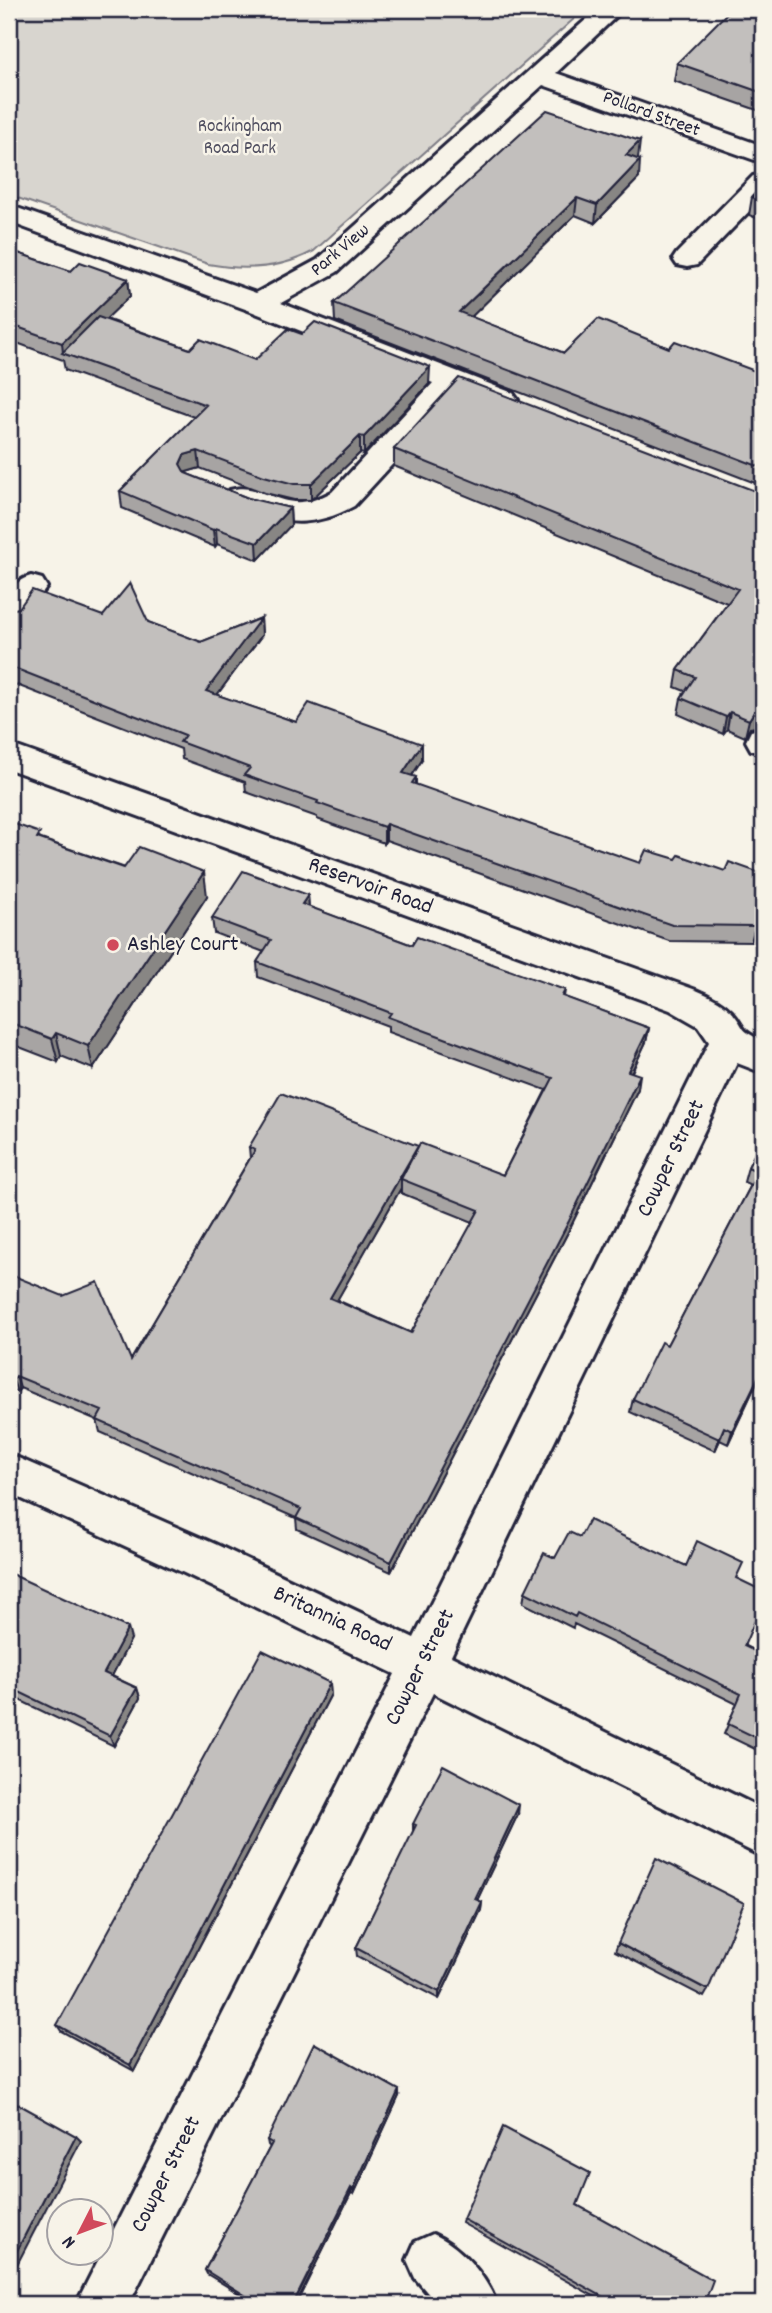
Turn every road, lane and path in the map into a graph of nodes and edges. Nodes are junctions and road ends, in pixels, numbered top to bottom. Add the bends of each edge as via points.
1 (612, 9) edge
2 (538, 75) junction
3 (763, 155) edge
4 (763, 182) edge
5 (9, 213) edge
6 (687, 259) dead end
7 (258, 304) junction
8 (453, 380) junction
9 (531, 410) edge
10 (212, 485) edge
11 (31, 587) edge
12 (9, 615) edge
13 (9, 756) edge
14 (738, 1043) edge
15 (9, 1473) edge
16 (423, 1663) junction
17 (763, 1834) edge
18 (433, 2260) dead end
19 (102, 2304) edge
20 (471, 2304) edge

1 - 2 street, Park View
2 - 3 street, Pollard Street
2 - 7 street, Park View via 327,266
4 - 6 street
5 - 7 street
7 - 8 street
8 - 9 street
8 - 10 street via 343,499 328,509 310,514 275,510
11 - 12 street
13 - 14 street, Reservoir Road via 683,1000 707,1011
14 - 16 street, Cowper Street
15 - 16 street, Britannia Road
16 - 17 street, Britannia Road
16 - 19 street, Cowper Street
18 - 20 street

